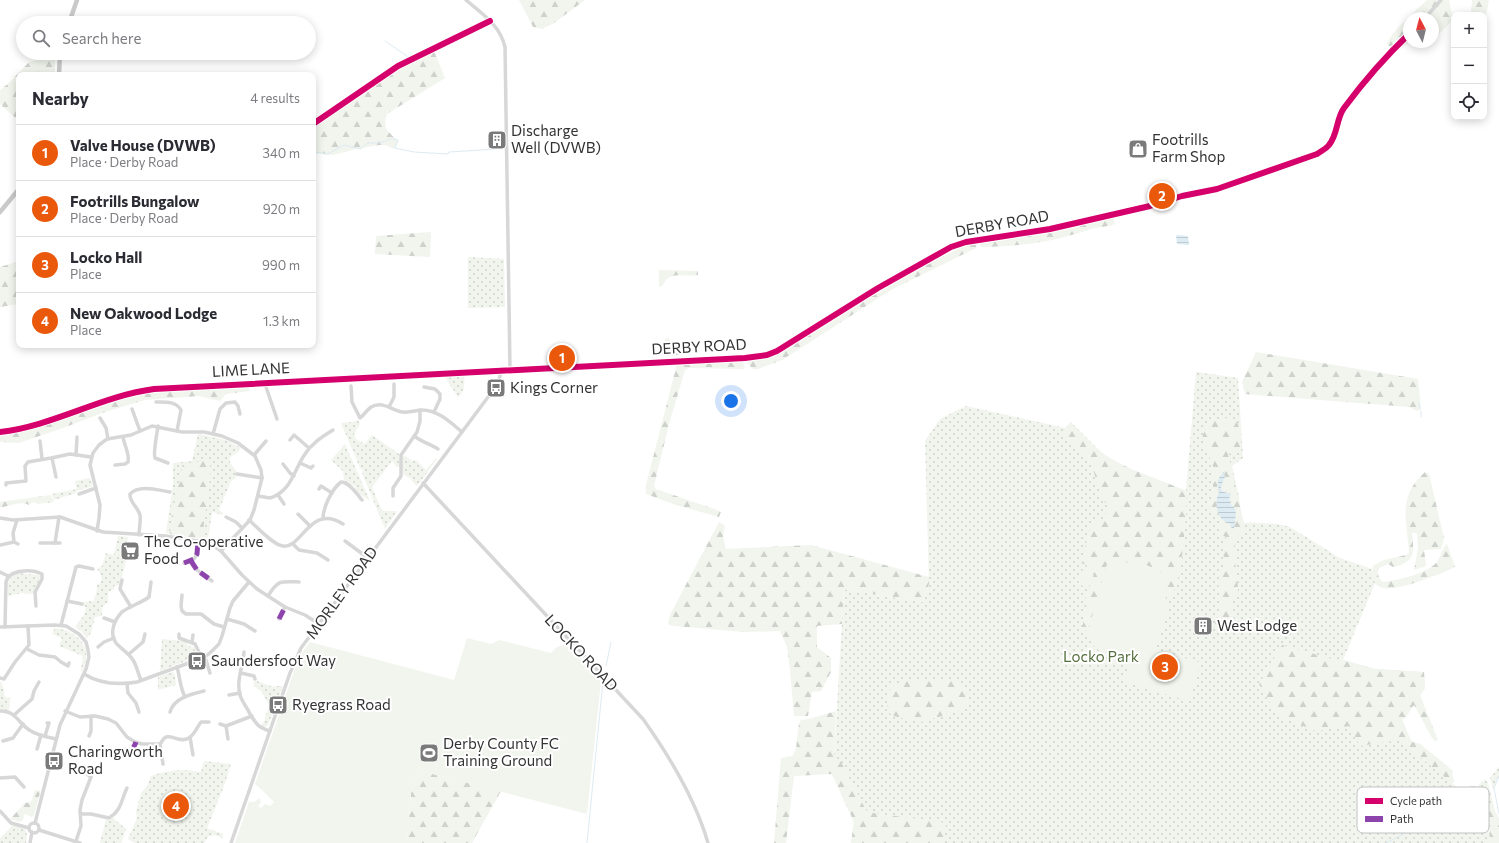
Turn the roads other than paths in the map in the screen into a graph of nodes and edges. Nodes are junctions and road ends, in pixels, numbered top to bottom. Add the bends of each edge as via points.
1 (77, 0) edge
2 (466, 0) edge
3 (1441, 0) edge
4 (1430, 12) edge
5 (71, 16) edge
6 (1403, 40) edge
7 (60, 60) edge
8 (59, 72) edge
9 (16, 193) edge
10 (0, 212) edge
11 (510, 369) junction
12 (500, 370) junction
13 (430, 382) dead end
14 (265, 383) junction
15 (394, 384) dead end
16 (351, 386) dead end
17 (424, 386) dead end
18 (429, 387) junction
19 (389, 391) dead end
20 (394, 391) junction
21 (156, 402) dead end
22 (390, 407) junction
23 (132, 409) dead end
24 (420, 410) junction
25 (434, 412) junction
26 (240, 414) dead end
27 (100, 418) dead end
28 (277, 419) dead end
29 (158, 426) junction
30 (333, 430) dead end
31 (140, 431) junction
32 (177, 431) junction
33 (0, 432) edge
34 (462, 432) junction
35 (213, 434) junction
36 (414, 436) junction
37 (77, 437) dead end
38 (123, 437) junction
39 (108, 439) junction
40 (290, 440) dead end
41 (40, 441) dead end
42 (266, 441) dead end
43 (309, 448) junction
44 (438, 449) dead end
45 (76, 455) junction
46 (254, 456) junction
47 (91, 457) junction
48 (52, 458) junction
49 (42, 459) junction
50 (168, 462) dead end
51 (300, 463) junction
52 (282, 464) dead end
53 (116, 466) dead end
54 (313, 466) dead end
55 (237, 474) dead end
56 (294, 476) junction
57 (56, 477) dead end
58 (262, 478) junction
59 (423, 483) junction
60 (6, 485) dead end
61 (96, 488) junction
62 (320, 489) dead end
63 (170, 492) dead end
64 (332, 493) junction
65 (79, 494) dead end
66 (278, 495) junction
67 (258, 496) junction
68 (393, 496) dead end
69 (362, 500) dead end
70 (284, 504) dead end
71 (298, 514) dead end
72 (59, 517) junction
73 (226, 517) dead end
74 (0, 518) edge
75 (323, 519) junction
76 (17, 520) junction
77 (249, 520) junction
78 (343, 524) dead end
79 (310, 526) junction
80 (242, 528) junction
81 (97, 531) junction
82 (139, 535) junction
83 (198, 541) junction
84 (345, 541) dead end
85 (55, 543) junction
86 (60, 543) dead end
87 (40, 544) dead end
88 (293, 544) junction
89 (0, 545) edge
90 (221, 550) junction
91 (325, 552) dead end
92 (322, 555) junction
93 (368, 558) junction
94 (328, 560) dead end
95 (191, 561) junction
96 (184, 563) dead end
97 (93, 569) dead end
98 (0, 572) edge
99 (8, 576) junction
100 (122, 580) dead end
101 (212, 580) dead end
102 (151, 582) dead end
103 (249, 582) junction
104 (299, 582) dead end
105 (182, 595) dead end
106 (0, 596) edge
107 (268, 596) junction
108 (6, 597) junction
109 (67, 601) junction
110 (82, 604) dead end
111 (36, 606) dead end
112 (285, 606) junction
113 (131, 607) junction
114 (104, 618) dead end
115 (227, 619) junction
116 (279, 619) dead end
117 (115, 622) junction
118 (319, 624) junction
119 (61, 625) junction
120 (28, 626) junction
121 (2, 627) edge
122 (224, 627) junction
123 (255, 631) dead end
124 (145, 634) dead end
125 (179, 634) dead end
126 (193, 635) dead end
127 (114, 638) junction
128 (192, 642) junction
129 (98, 647) dead end
130 (27, 649) junction
131 (244, 652) dead end
132 (129, 654) junction
133 (204, 657) junction
134 (69, 663) dead end
135 (177, 667) junction
136 (210, 673) dead end
137 (241, 673) junction
138 (84, 674) junction
139 (0, 678) edge
140 (255, 679) dead end
141 (141, 680) junction
142 (39, 682) dead end
143 (126, 684) junction
144 (204, 691) dead end
145 (240, 693) junction
146 (230, 695) dead end
147 (185, 697) junction
148 (0, 711) edge
149 (65, 712) junction
150 (139, 712) dead end
151 (170, 712) dead end
152 (14, 715) junction
153 (91, 716) junction
154 (252, 716) junction
155 (210, 722) dead end
156 (47, 723) dead end
157 (23, 724) junction
158 (220, 724) dead end
159 (226, 726) junction
160 (270, 731) junction
161 (43, 736) junction
162 (89, 736) dead end
163 (190, 737) junction
164 (56, 739) junction
165 (228, 739) dead end
166 (3, 741) dead end
167 (136, 742) junction
168 (160, 744) junction
169 (37, 749) dead end
170 (119, 750) dead end
171 (193, 755) dead end
172 (163, 764) dead end
173 (70, 766) dead end
174 (0, 778) edge
175 (24, 787) dead end
176 (127, 788) dead end
177 (0, 811) edge
178 (81, 814) junction
179 (35, 823) junction
180 (29, 828) junction
181 (39, 830) junction
182 (32, 832) junction
183 (78, 842) edge
184 (30, 843) edge
185 (231, 843) edge
186 (708, 843) edge

1 - 5 main road
2 - 11 street via 496,27 505,47
3 - 4 street
6 - 11 street, DERBY ROAD via 1376,67 1344,109 1329,145 1310,157 1218,189 1050,229 966,242 951,247 767,355
7 - 8 main road
9 - 10 main road
11 - 12 street, LIME LANE
12 - 14 street, LIME LANE
12 - 34 street, MORLEY ROAD via 497,384
13 - 18 street
14 - 28 street
14 - 33 street, LIME LANE via 138,391 27,428
15 - 20 street
16 - 22 street via 350,393 360,418 371,407
17 - 18 street
18 - 25 street via 440,394
19 - 20 street
20 - 22 street
21 - 32 street via 177,404 183,409
22 - 24 street via 404,412
23 - 31 street
24 - 25 street
24 - 36 street via 419,426
25 - 34 street
26 - 35 street via 235,402 226,403 220,409
27 - 39 street via 106,428
29 - 31 street via 149,426
29 - 32 street
29 - 50 street via 153,454 155,458
30 - 43 street
31 - 38 street
32 - 35 street
34 - 59 street, MORLEY ROAD
35 - 46 street via 232,440
36 - 44 street
36 - 68 street via 402,453 401,476 391,489
37 - 45 street
38 - 39 street
38 - 53 street via 129,455 128,462
39 - 47 street via 99,445
40 - 43 street via 294,435
41 - 49 street
42 - 46 street
43 - 51 street
45 - 47 street
45 - 48 street via 66,454
46 - 58 street
47 - 61 street via 91,470
48 - 49 street
48 - 57 street
49 - 60 street via 26,463 26,481
51 - 54 street via 311,468
51 - 56 street
52 - 56 street
55 - 58 street
56 - 66 street
58 - 67 street
59 - 93 street, MORLEY ROAD
59 - 186 street, LOCKO ROAD via 643,719 686,789
61 - 65 street
61 - 81 street via 100,508
62 - 64 street via 321,486
63 - 82 street via 146,488 130,494 130,499 140,515
64 - 69 street via 338,484 344,482
64 - 75 street
66 - 67 street via 268,498
66 - 70 street
67 - 77 street
71 - 79 street
72 - 76 street
72 - 81 street
72 - 85 street
73 - 80 street
74 - 76 street
75 - 78 street via 340,521
75 - 79 street
76 - 89 street via 13,533 16,543
77 - 80 street
77 - 88 street via 278,545 285,547
79 - 88 street
80 - 90 street
81 - 82 street
82 - 83 street
83 - 90 street via 210,543
83 - 95 street via 197,554
84 - 93 street
85 - 86 street
85 - 87 street
88 - 92 street via 301,550
90 - 103 street
91 - 92 street
92 - 94 street
93 - 118 street, MORLEY ROAD
95 - 96 street
95 - 101 street via 197,570
97 - 109 street via 76,567
98 - 99 street
99 - 108 street
99 - 111 street via 16,572 42,574 36,588
100 - 113 street via 120,589
102 - 113 street via 149,597
103 - 107 street
103 - 115 street via 233,601
104 - 107 street via 278,583
105 - 122 street via 182,611 186,614 201,614 214,624
106 - 108 street
107 - 112 street
108 - 121 street
109 - 110 street
109 - 119 street
112 - 116 street
112 - 118 street
113 - 117 street via 121,613
114 - 117 street
115 - 122 street
115 - 123 street via 244,624
117 - 127 street via 112,628
118 - 160 street, MORLEY ROAD via 297,656
119 - 120 street
119 - 138 street via 77,631 86,642 89,657
120 - 121 street
120 - 130 street
122 - 133 street via 219,644
124 - 132 street via 143,642
125 - 128 street via 179,638
126 - 128 street
127 - 129 street
127 - 132 street
128 - 133 street
130 - 134 street via 40,655 55,656 68,666
130 - 139 street via 4,679
131 - 137 street
132 - 141 street
133 - 135 street
133 - 136 street
135 - 141 street
135 - 147 street
137 - 140 street via 254,676
137 - 145 street
138 - 143 street via 100,681
138 - 149 street
141 - 143 street
142 - 152 street via 32,699
143 - 150 street
144 - 147 street
145 - 146 street
145 - 154 street
147 - 151 street via 173,704
148 - 152 street
149 - 153 street via 80,717
149 - 164 street
152 - 157 street
153 - 162 street
153 - 167 street via 112,721 129,739
154 - 159 street
154 - 160 street via 258,727
155 - 163 street via 201,722
156 - 161 street
157 - 161 street via 32,732
157 - 166 street via 13,738
158 - 159 street
159 - 165 street
160 - 185 street, MORLEY ROAD
161 - 164 street
161 - 169 street
163 - 168 street via 180,740 167,737
163 - 171 street
164 - 179 street
167 - 168 street
167 - 170 street via 132,750
168 - 172 street
173 - 178 street via 83,770 91,777 82,800
174 - 175 street via 15,776
176 - 178 street via 122,803 109,818
177 - 180 street via 11,823
178 - 183 street
179 - 180 street
179 - 181 street
180 - 182 street
181 - 182 street
181 - 183 street
182 - 184 street

